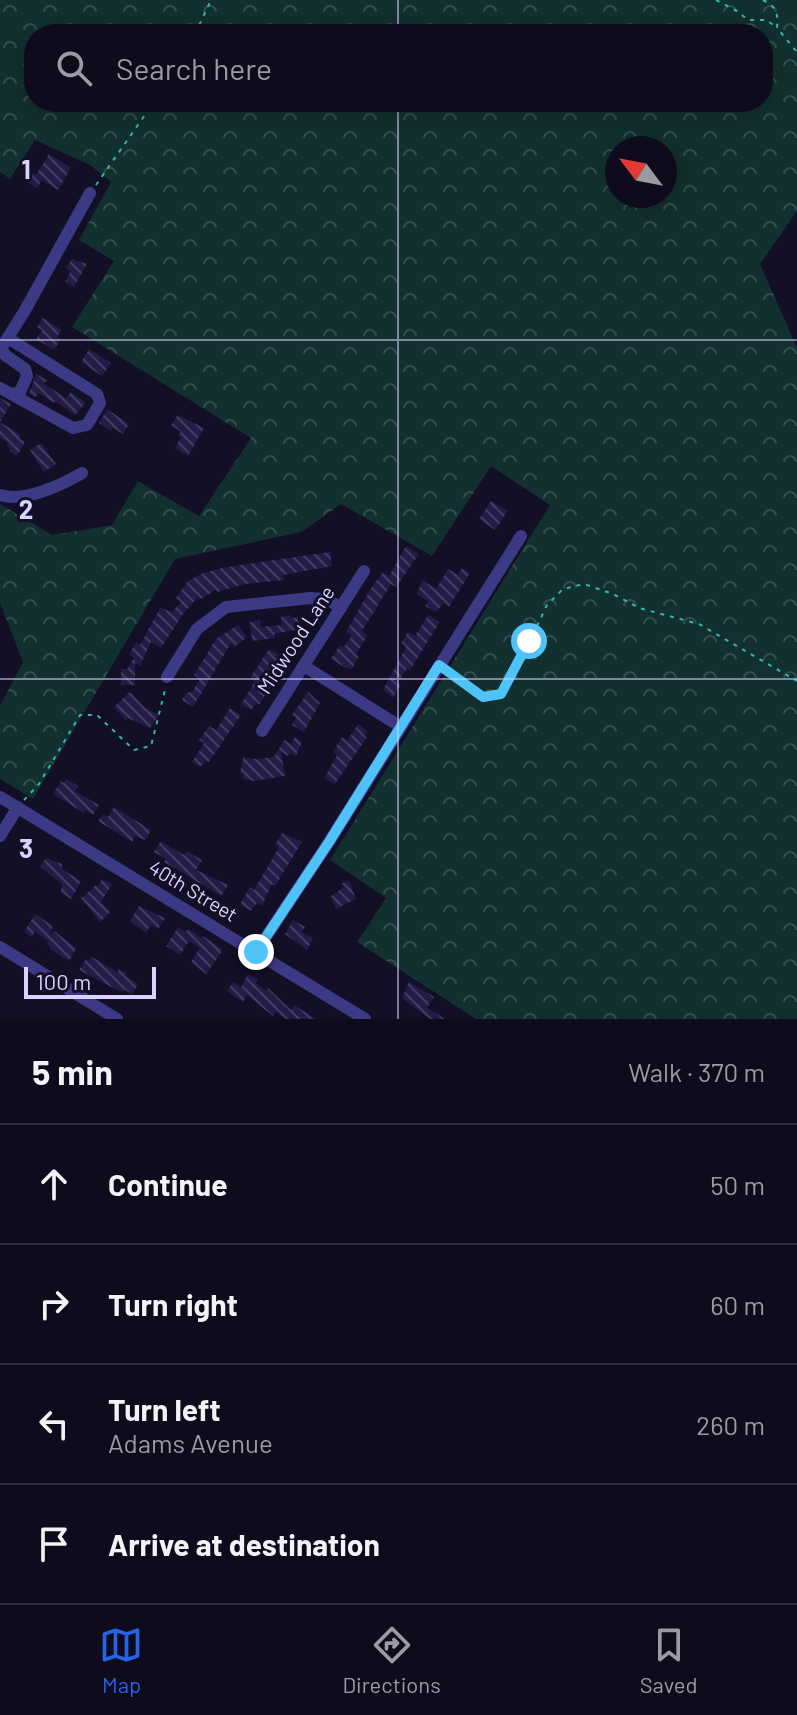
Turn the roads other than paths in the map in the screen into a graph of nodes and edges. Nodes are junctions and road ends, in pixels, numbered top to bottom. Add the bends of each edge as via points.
1 (90, 193) road end
2 (3, 345) edge
3 (5, 391) edge
4 (82, 473) dead end
5 (0, 495) edge
6 (521, 536) dead end
7 (364, 571) dead end
8 (341, 608) junction
9 (304, 666) junction
10 (167, 677) road end
11 (401, 727) junction
12 (262, 731) dead end
13 (0, 797) edge
14 (18, 807) junction
15 (0, 836) edge
16 (0, 947) edge
17 (256, 952) junction
18 (117, 1019) edge
19 (365, 1019) edge

1 - 2 street
2 - 3 street via 5,355 27,376 20,392
2 - 3 street via 97,394 100,403 87,425 73,428
4 - 5 street via 23,497
6 - 11 street
7 - 8 street, Midwood Lane
8 - 9 street, Midwood Lane
8 - 10 street via 327,599 310,598 226,607 197,629
9 - 11 street
9 - 12 street, Midwood Lane
11 - 17 street
13 - 14 street, 40th Street
14 - 15 street
14 - 17 street, 40th Street
16 - 18 street
17 - 19 street, 40th Street

